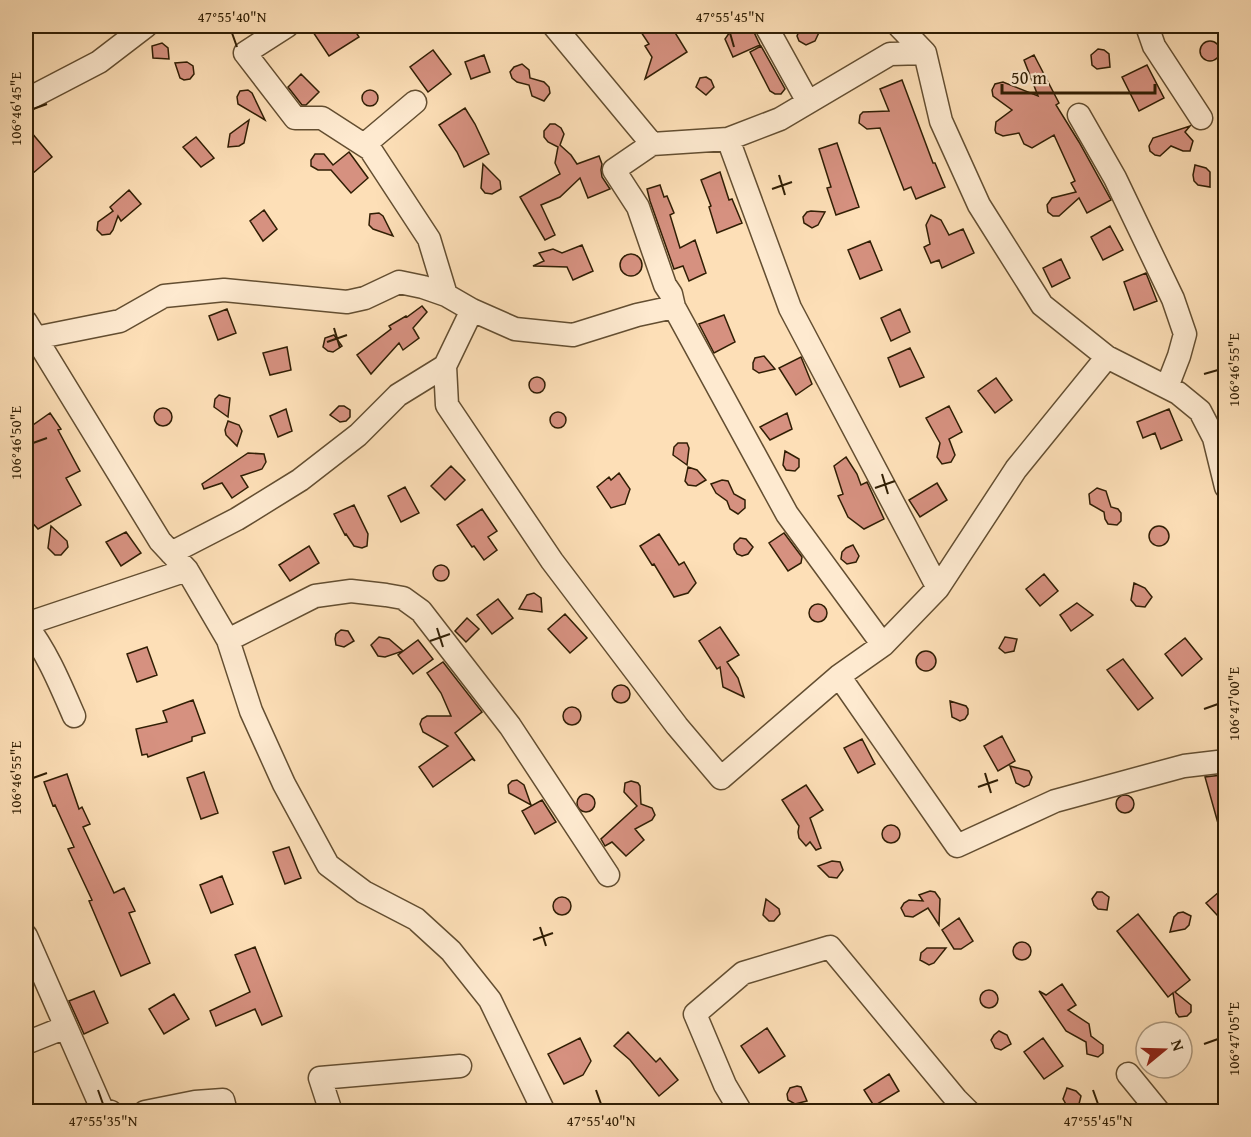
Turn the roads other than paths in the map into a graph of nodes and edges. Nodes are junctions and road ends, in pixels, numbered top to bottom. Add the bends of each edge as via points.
1 (146, 26) edge
2 (287, 26) edge
3 (554, 26) edge
4 (766, 26) edge
5 (899, 26) edge
6 (1147, 26) edge
7 (925, 53) junction
8 (26, 100) edge
9 (415, 102) dead end
10 (808, 102) junction
11 (1079, 115) dead end
12 (1201, 118) dead end
13 (728, 139) junction
14 (652, 144) junction
15 (364, 145) junction
16 (446, 295) junction
17 (674, 308) junction
18 (471, 310) junction
19 (29, 334) edge
20 (1107, 357) junction
21 (445, 366) junction
22 (1167, 387) junction
23 (1226, 487) edge
24 (171, 553) junction
25 (186, 570) junction
26 (938, 588) junction
27 (26, 625) edge
28 (228, 640) junction
29 (883, 645) junction
30 (839, 676) junction
31 (74, 716) dead end
32 (1226, 761) edge
33 (608, 875) dead end
34 (26, 936) edge
35 (66, 1027) junction
36 (26, 1043) edge
37 (460, 1066) dead end
38 (1128, 1074) dead end
39 (104, 1111) edge
40 (145, 1112) edge
41 (226, 1112) edge
42 (331, 1112) edge
43 (544, 1112) edge
44 (741, 1112) edge
45 (969, 1112) edge
46 (1159, 1112) edge

1 - 8 street via 99,62
2 - 15 street via 245,52 294,118 322,117
3 - 14 street
4 - 10 street
5 - 7 street
6 - 12 street via 1154,46
7 - 10 street via 890,54
7 - 20 street via 942,122 979,204 1042,305
9 - 15 street
10 - 13 street via 780,119
11 - 22 street via 1115,178 1173,299 1185,334
13 - 14 street
13 - 26 street via 790,308
14 - 17 street via 614,170 638,207
15 - 16 street via 429,239
16 - 18 street
16 - 19 street via 399,282 347,302 224,290 164,296 120,321
17 - 18 street via 573,335 515,329
17 - 29 street via 788,514
18 - 21 street
19 - 24 street
20 - 22 street
20 - 26 street via 1016,469
21 - 24 street via 398,395 358,435 300,480
21 - 30 street via 447,405 552,561 721,778
22 - 23 street via 1200,411 1214,438
24 - 25 street
25 - 27 street
25 - 28 street
26 - 29 street
27 - 31 street via 58,677
28 - 33 street via 315,596 351,591 404,598 421,611 510,726
28 - 43 street via 256,722 328,865 364,892 416,920 451,951 490,1000
29 - 30 street
30 - 32 street via 957,846 1056,801 1184,766
34 - 35 street
35 - 36 street
35 - 39 street
37 - 42 street via 320,1078
38 - 46 street
40 - 41 street via 223,1100
44 - 45 street via 725,1085 695,1014 744,973 830,947

